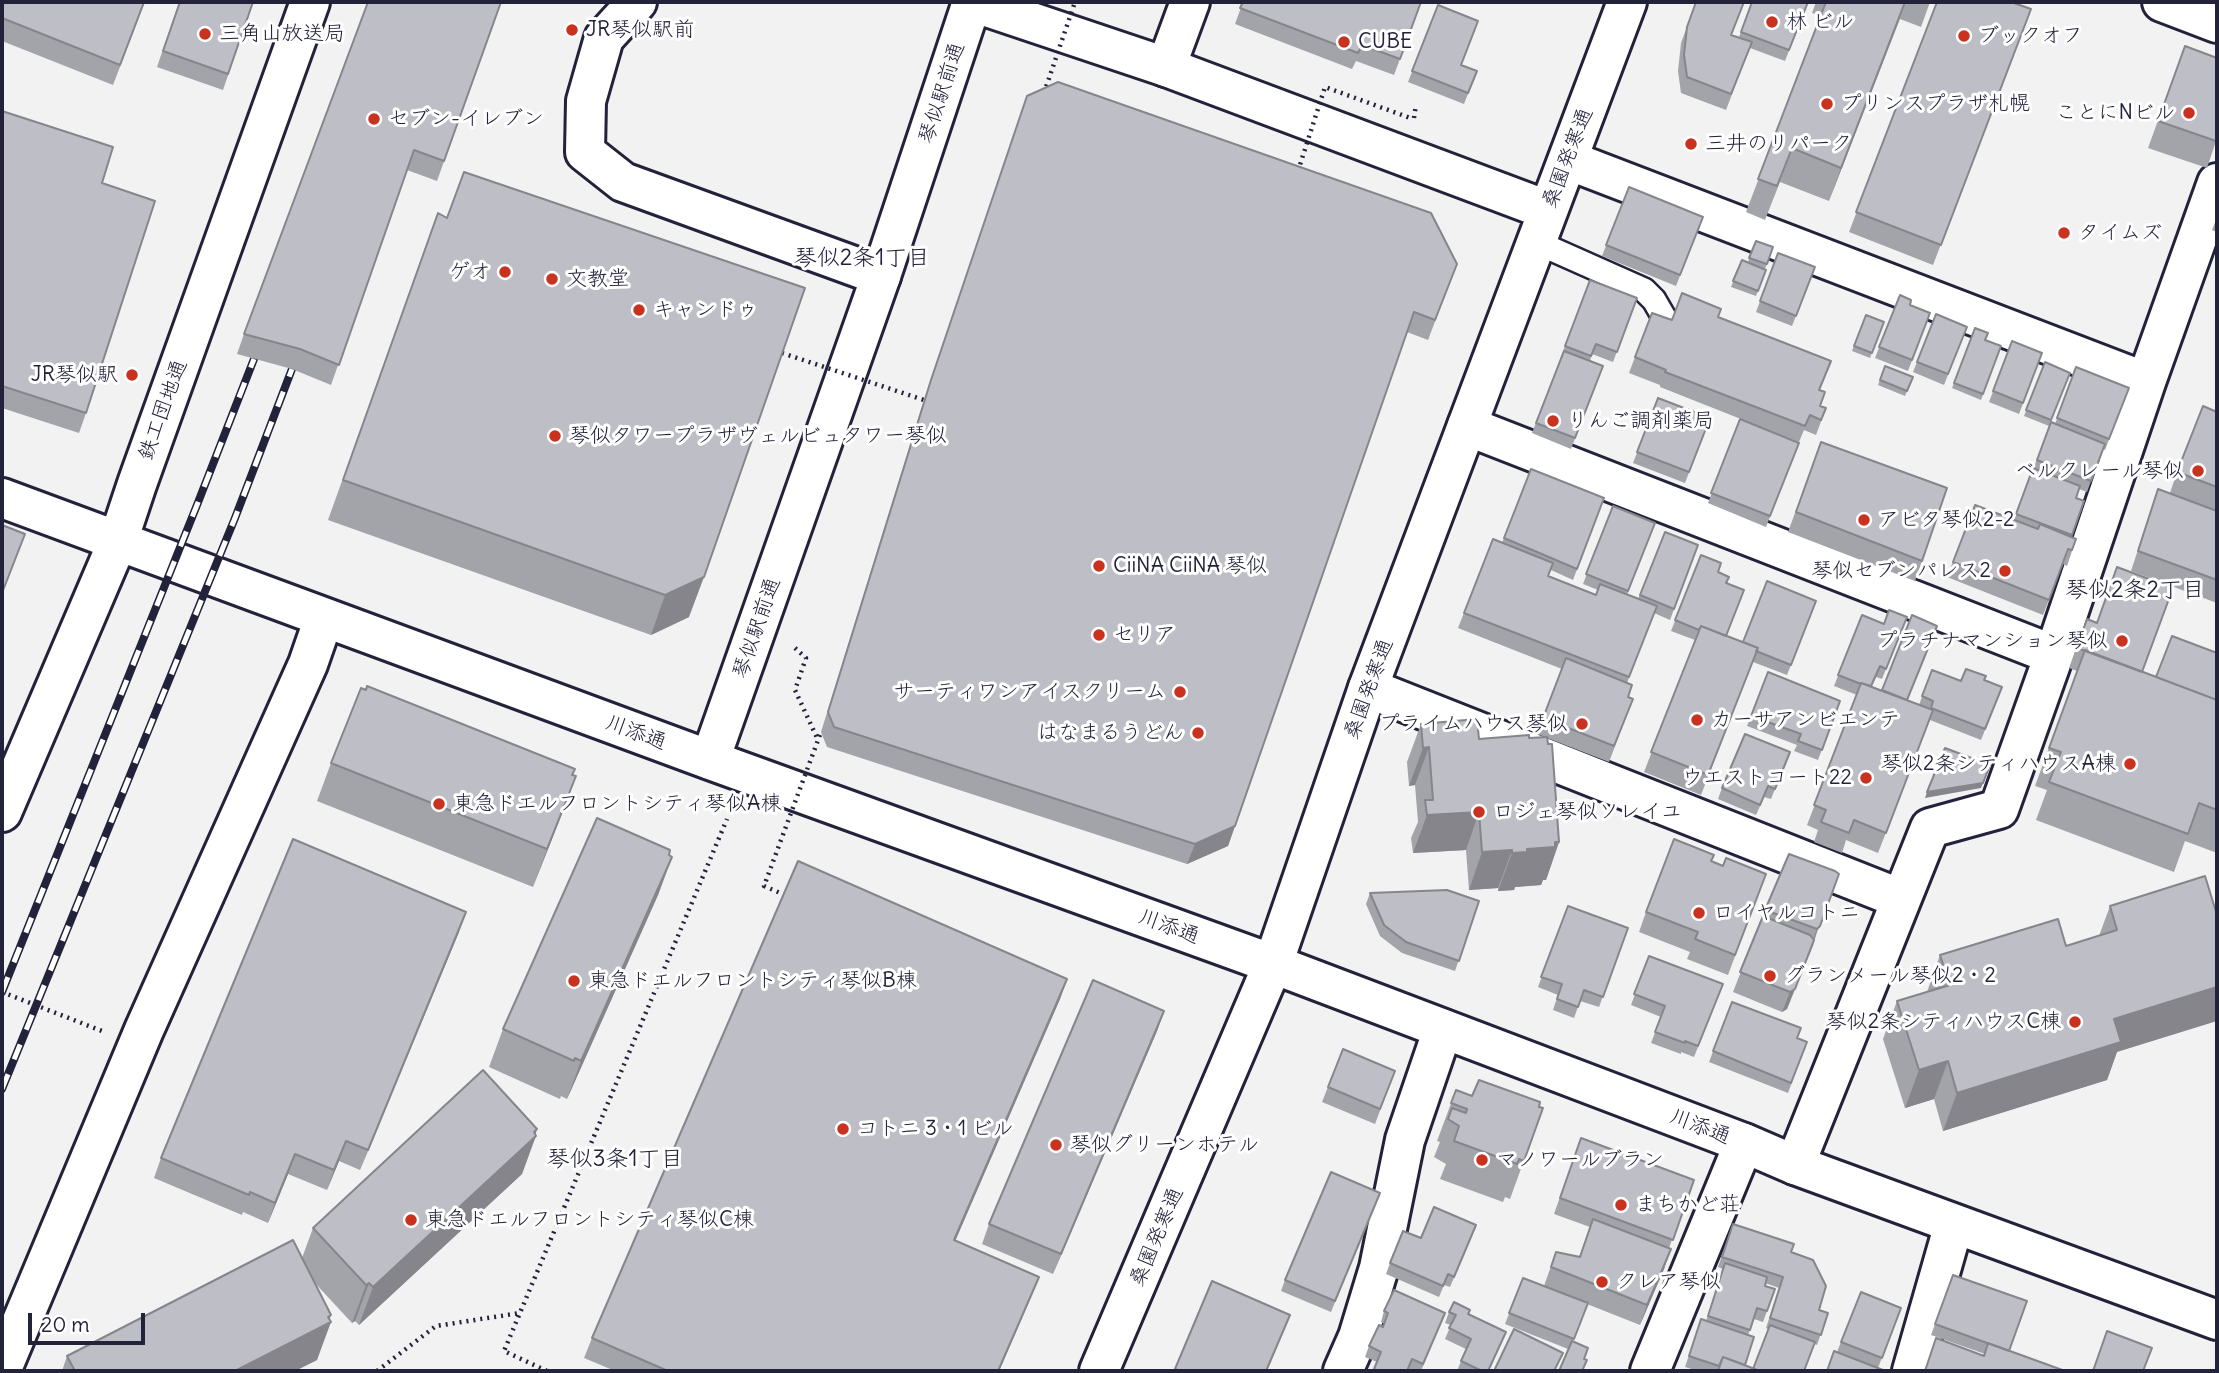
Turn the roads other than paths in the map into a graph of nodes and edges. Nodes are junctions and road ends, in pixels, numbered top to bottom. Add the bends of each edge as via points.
1 (310, 2) edge
2 (637, 2) edge
3 (971, 2) edge
4 (1190, 2) edge
5 (1627, 2) edge
6 (2162, 2) edge
7 (2217, 23) edge
8 (1166, 67) junction
9 (1568, 160) junction
10 (2217, 183) edge
11 (1541, 226) junction
12 (881, 276) junction
13 (1665, 319) edge
14 (2146, 383) junction
15 (1467, 426) junction
16 (2, 498) edge
17 (118, 541) junction
18 (324, 618) junction
19 (2054, 655) junction
20 (1368, 688) junction
21 (710, 761) junction
22 (2, 812) edge
23 (1901, 899) junction
24 (1273, 964) junction
25 (1443, 1029) junction
26 (1744, 1143) junction
27 (1795, 1165) junction
28 (1954, 1224) junction
29 (2217, 1320) edge
30 (2, 1370) edge
31 (1099, 1371) edge
32 (1343, 1371) edge
33 (1650, 1371) edge
34 (1912, 1371) edge

1 - 17 street, 鉄工団地通
2 - 12 street via 604,38 586,101 585,152 623,182
3 - 8 street, 琴似駅前通
3 - 12 street, 琴似駅前通
4 - 8 street
5 - 9 street, 桑園発寒通
6 - 7 street
8 - 11 street, 琴似駅前通
9 - 11 street, 桑園発寒通
9 - 14 street
10 - 14 street
11 - 13 lane via 1644,290
11 - 15 street, 桑園発寒通
12 - 21 street, 琴似駅前通
14 - 19 street
15 - 19 street
15 - 20 street, 桑園発寒通
16 - 17 street, 川添通
17 - 18 street, 川添通
17 - 22 street, 鉄工団地通
18 - 21 street, 川添通
18 - 30 street
19 - 23 street via 1999,810 1930,828
20 - 23 street
20 - 24 street, 桑園発寒通
21 - 24 street, 川添通
23 - 27 street
24 - 25 street, 川添通
24 - 31 street, 桑園発寒通
25 - 26 street, 川添通
25 - 32 street via 1405,1140 1379,1268
26 - 27 street, 川添通
26 - 33 street
27 - 28 street, 川添通
28 - 29 street, 川添通
28 - 34 street

